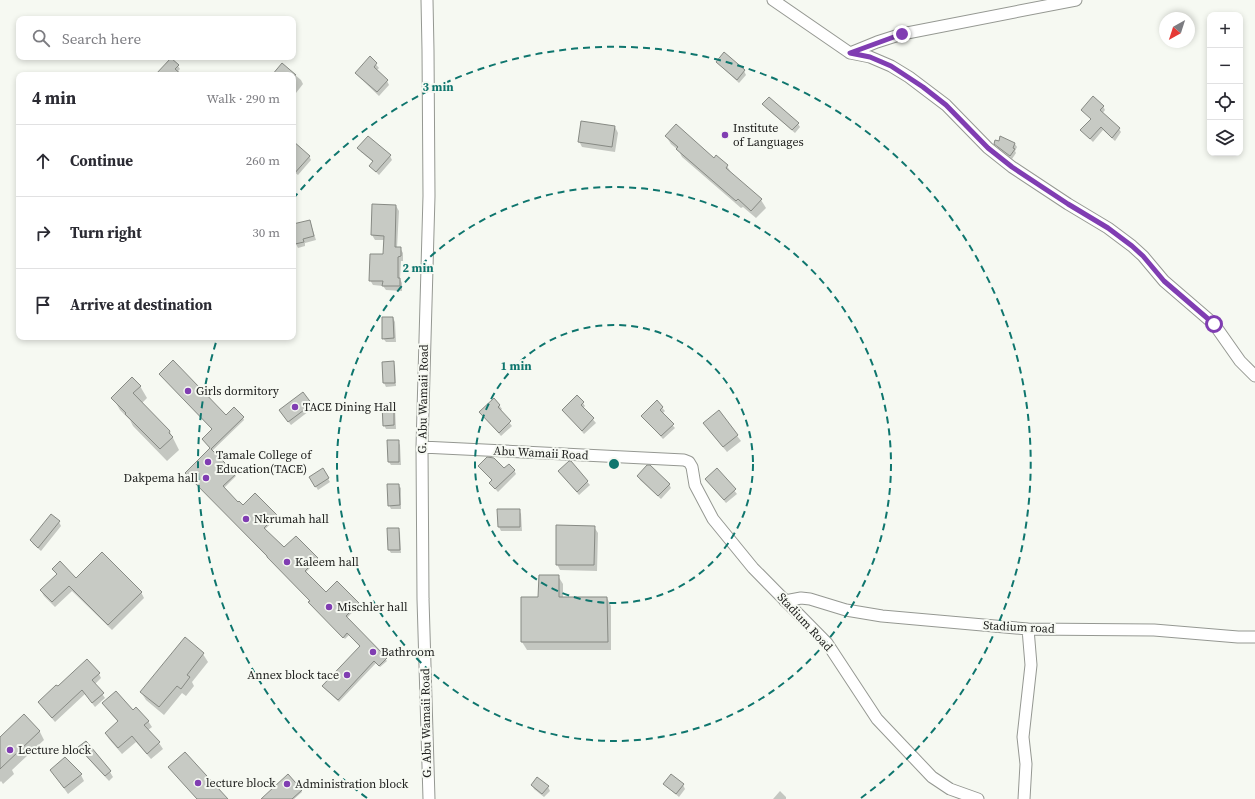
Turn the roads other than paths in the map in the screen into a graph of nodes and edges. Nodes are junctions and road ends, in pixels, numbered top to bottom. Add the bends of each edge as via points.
1 (427, 0) edge
2 (773, 0) edge
3 (1076, 0) edge
4 (850, 53) junction
5 (1255, 376) edge
6 (422, 448) junction
7 (684, 460) joint
8 (785, 601) junction
9 (1028, 629) junction
10 (1255, 637) edge
11 (428, 799) edge
12 (978, 799) edge
13 (1024, 799) edge

1 - 6 street, G. Abu Wamaii Road via 429,175
2 - 4 street
3 - 4 street via 902,34
4 - 5 street via 870,57 909,77 946,105 988,148 1012,167 1132,246 1164,281 1214,324 1240,361
6 - 7 street, Abu Wamaii Road
6 - 11 street, G. Abu Wamaii Road
7 - 8 street, Stadium Road via 692,467 695,486 713,519 753,568
8 - 9 street, Stadium road via 810,599 846,610 882,616
8 - 12 street, Stadium Road via 827,643 878,719 932,777 950,789
9 - 10 street, Stadium road via 1154,630
9 - 13 street via 1031,665 1023,737 1026,764

